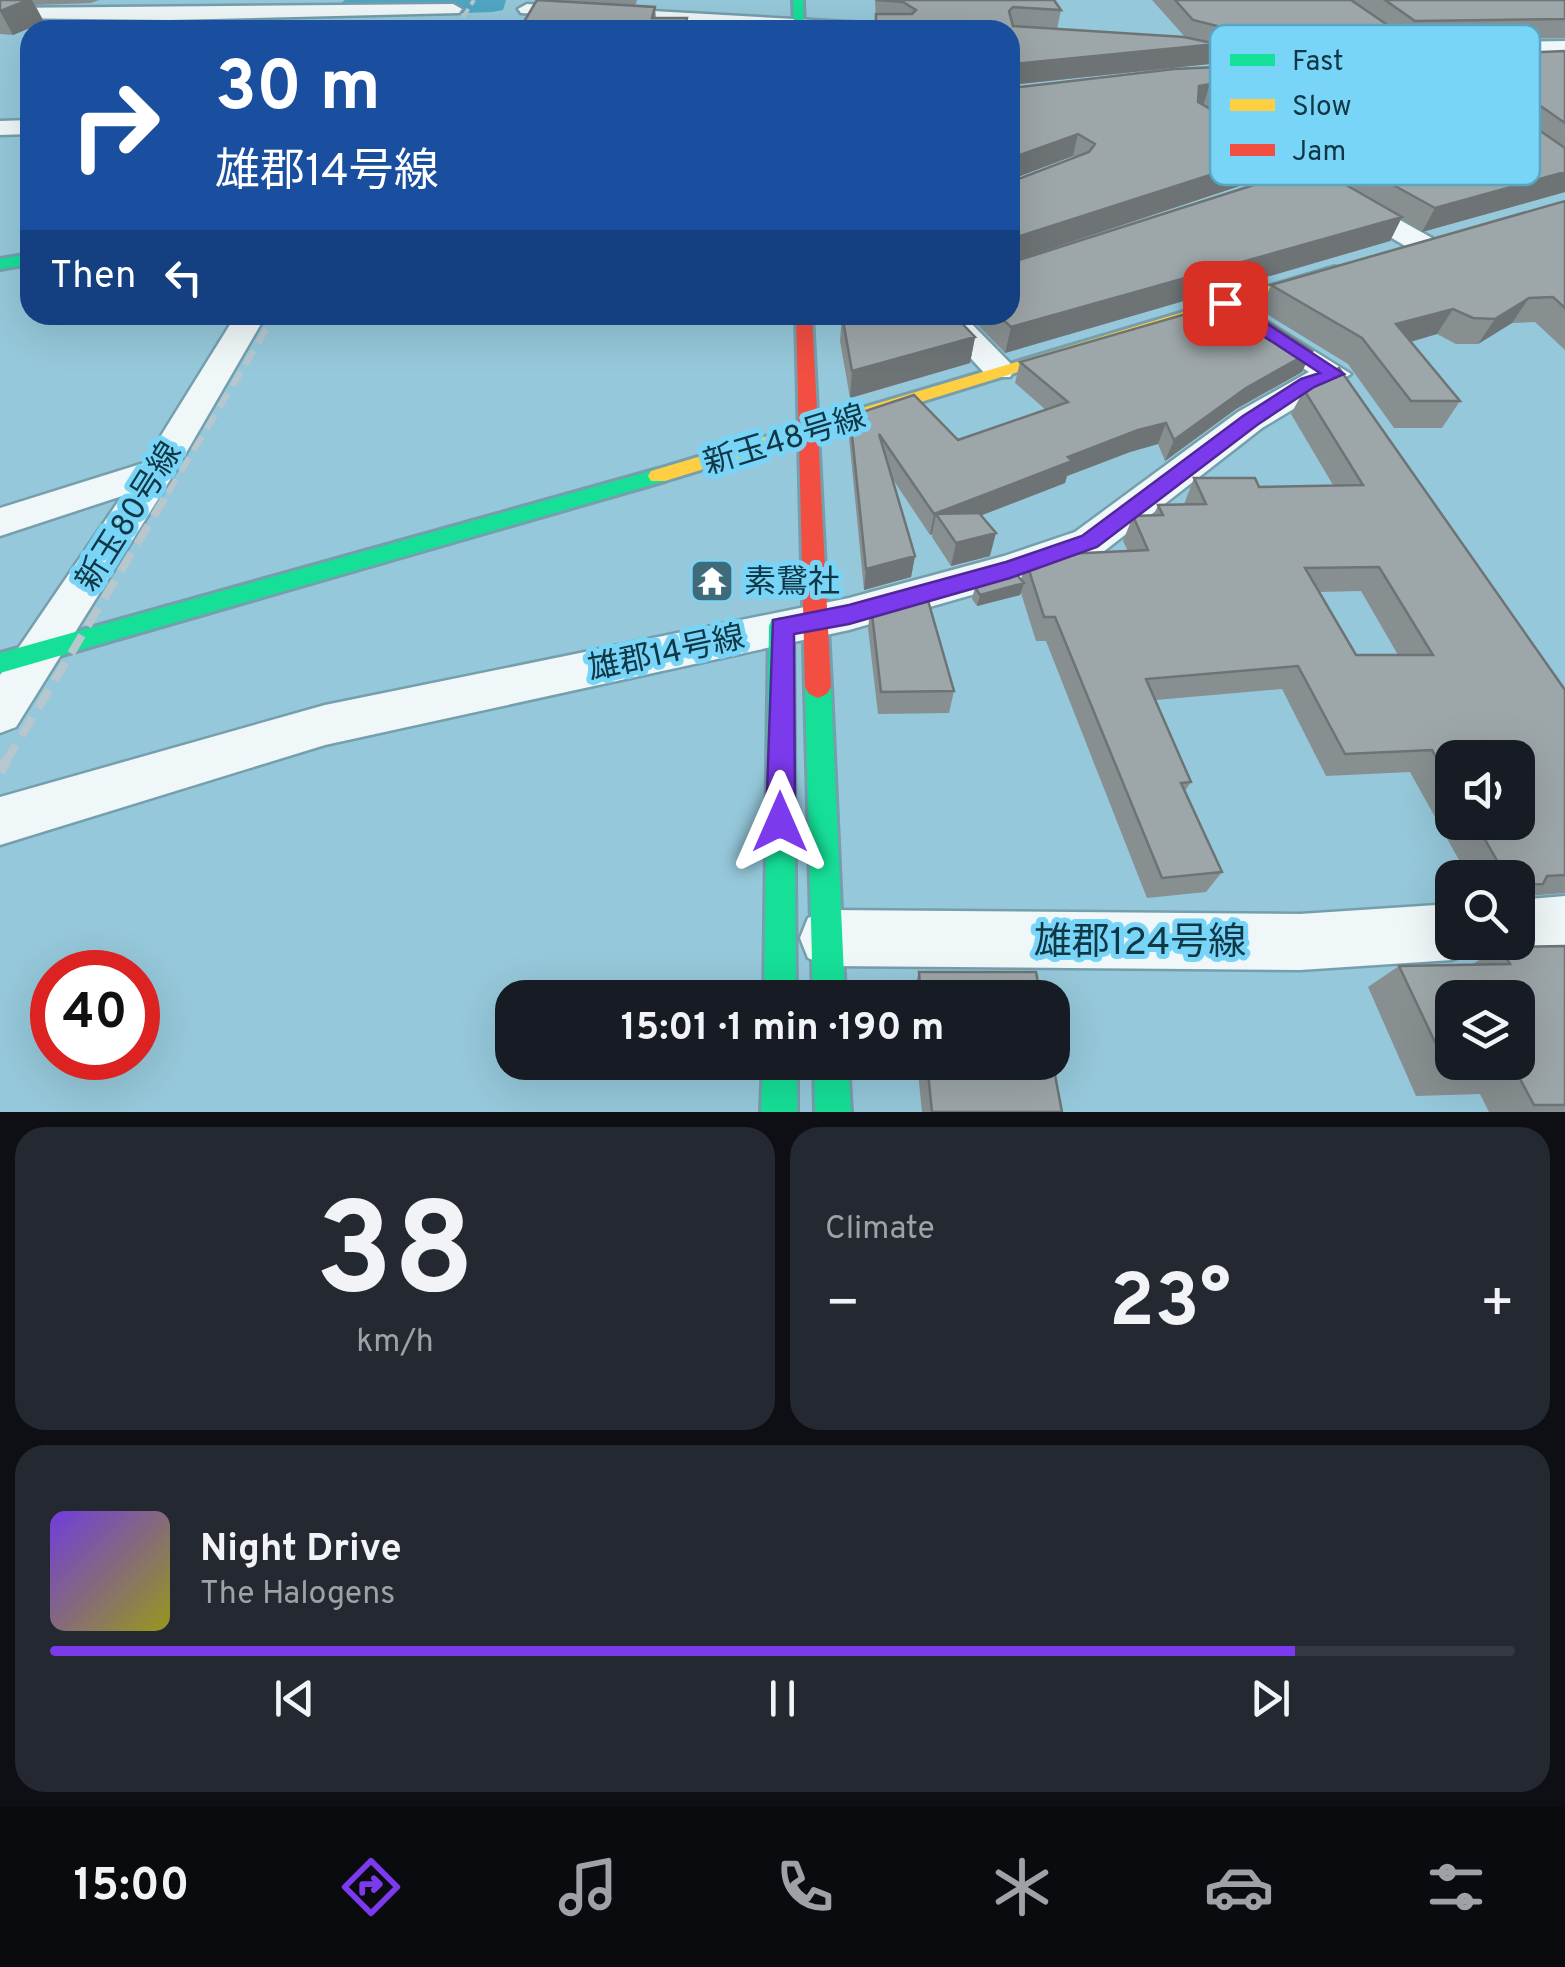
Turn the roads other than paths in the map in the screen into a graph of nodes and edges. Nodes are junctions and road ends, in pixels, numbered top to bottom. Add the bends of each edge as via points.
1 (1333, 0) edge
2 (457, 4) edge
3 (526, 9) edge
4 (182, 10) edge
5 (326, 12) junction
6 (0, 13) edge
7 (317, 20) edge
8 (749, 20) edge
9 (1366, 25) edge
10 (1141, 44) edge
11 (1565, 48) edge
12 (1540, 49) edge
13 (1210, 54) edge
14 (1540, 59) edge
15 (1565, 59) edge
16 (1210, 76) edge
17 (1188, 77) edge
18 (1274, 185) edge
19 (1323, 185) edge
20 (1263, 188) edge
21 (1430, 242) joint
22 (1392, 254) edge
23 (1363, 263) edge
24 (1225, 303) junction
25 (245, 325) edge
26 (804, 325) edge
27 (955, 325) edge
28 (998, 370) junction
29 (807, 430) junction
30 (156, 472) junction
31 (0, 522) edge
32 (793, 618) junction
33 (21, 657) edge
34 (0, 713) edge
35 (0, 821) edge
36 (1565, 924) edge
37 (1535, 926) edge
38 (1435, 933) edge
39 (804, 938) junction
40 (787, 980) edge
41 (822, 980) edge
42 (780, 1080) edge
43 (831, 1080) edge
44 (779, 1112) edge
45 (832, 1112) edge

1 - 9 street
2 - 5 street
3 - 8 street
4 - 5 street
4 - 6 street
5 - 7 street
10 - 13 street
11 - 12 street
14 - 15 street
16 - 17 street
18 - 20 street
19 - 21 street
21 - 22 street
23 - 24 street, 新玉48号線
24 - 28 street, 新玉48号線
24 - 32 street, 雄郡14号線 via 1346,390 1308,383 1090,542 1010,570
25 - 30 street, 新玉80号線
26 - 29 street
27 - 28 street
28 - 29 street, 新玉48号線
29 - 32 street
29 - 33 street, 新玉48号線
30 - 31 street
30 - 33 street, 新玉80号線
32 - 35 street, 雄郡14号線 via 325,726
32 - 39 street
32 - 39 street
33 - 34 street, 新玉80号線
36 - 37 street
38 - 39 street, 雄郡124号線 via 1300,942
39 - 40 street
39 - 41 street
42 - 44 street
43 - 45 street

